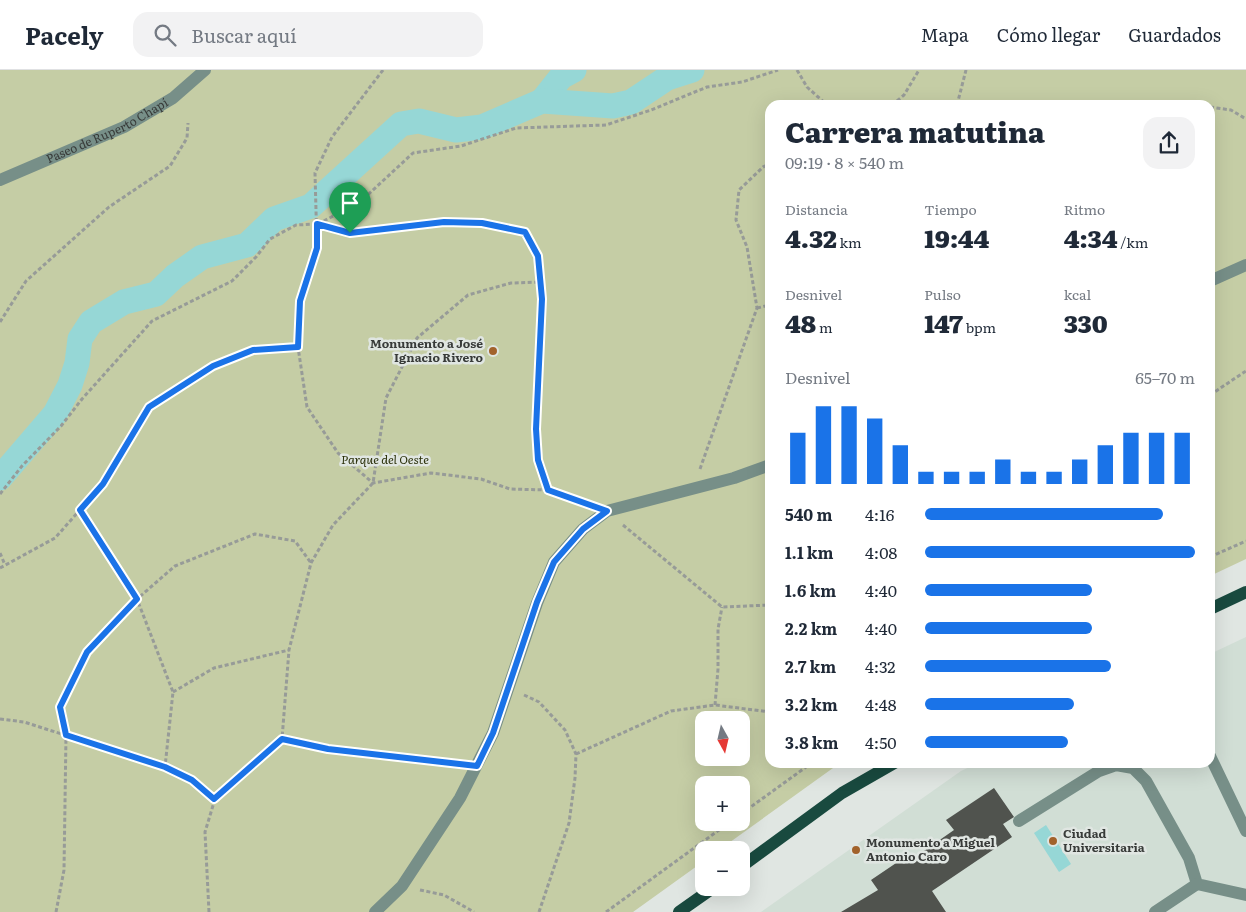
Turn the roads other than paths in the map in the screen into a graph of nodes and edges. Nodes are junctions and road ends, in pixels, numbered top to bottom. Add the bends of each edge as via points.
1 (205, 70) edge
2 (0, 180) edge
3 (1246, 265) edge
4 (1215, 280) edge
5 (765, 467) edge
6 (1246, 592) edge
7 (1215, 607) edge
8 (1215, 766) edge
9 (886, 768) edge
10 (1108, 768) edge
11 (1133, 768) edge
12 (1019, 821) dead end
13 (1246, 831) edge
14 (750, 860) edge
15 (1197, 884) junction
16 (1246, 895) edge
17 (702, 896) edge
18 (375, 912) edge
19 (679, 912) edge
20 (1155, 912) edge

1 - 2 street, Paseo de Ruperto Chapí via 173,98 124,127
3 - 4 street
5 - 18 street via 607,511 583,529 554,562 537,602 493,733 477,766 460,798 402,886
6 - 7 main road
8 - 13 street
9 - 14 main road via 842,794
10 - 12 street
11 - 15 street via 1146,781 1189,858
15 - 16 street
15 - 20 street
17 - 19 main road

